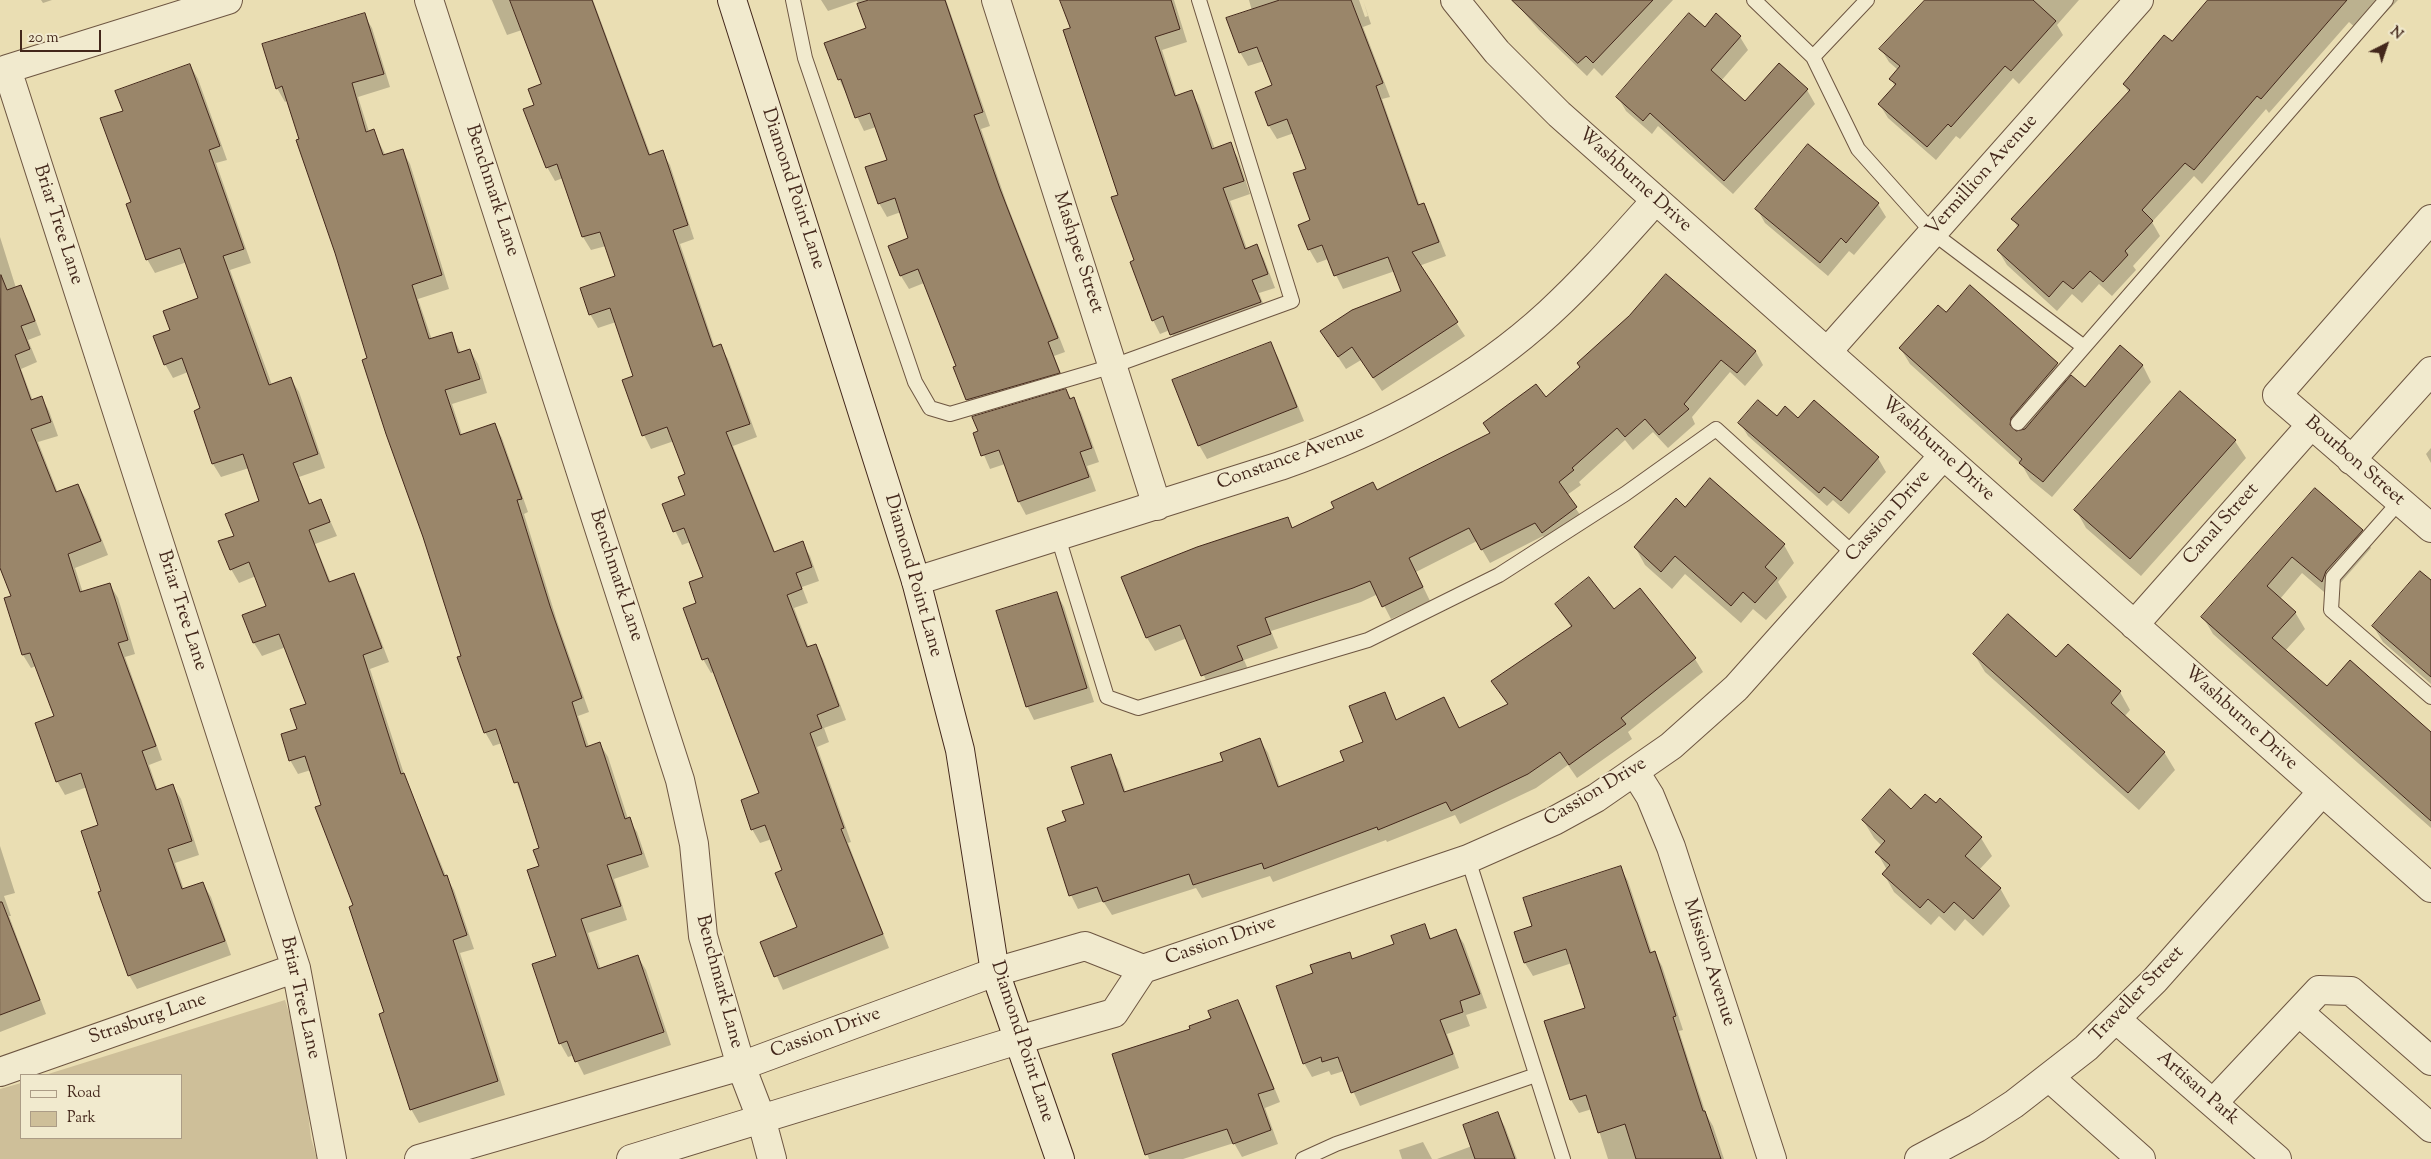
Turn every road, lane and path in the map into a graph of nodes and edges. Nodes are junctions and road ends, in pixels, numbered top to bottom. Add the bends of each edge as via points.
1 (228, 0) edge
2 (429, 0) edge
3 (732, 0) edge
4 (793, 0) edge
5 (996, 0) edge
6 (1199, 0) edge
7 (1455, 0) edge
8 (1754, 0) edge
9 (1866, 0) edge
10 (2140, 0) edge
11 (2386, 0) edge
12 (1813, 56) junction
13 (1656, 200) junction
14 (2431, 220) edge
15 (1933, 233) junction
16 (2084, 347) junction
17 (1827, 352) junction
18 (1113, 366) junction
19 (2431, 370) edge
20 (2018, 423) dead end
21 (2311, 424) junction
22 (1944, 456) junction
23 (2351, 460) junction
24 (2399, 502) junction
25 (1157, 506) junction
26 (2431, 528) edge
27 (1058, 537) junction
28 (1856, 555) junction
29 (916, 581) junction
30 (2134, 625) junction
31 (2431, 697) edge
32 (1636, 772) junction
33 (2322, 792) junction
34 (1468, 859) junction
35 (2431, 888) edge
36 (296, 968) junction
37 (1143, 968) junction
38 (995, 972) junction
39 (2299, 1012) junction
40 (2117, 1020) junction
41 (1018, 1040) junction
42 (2431, 1061) edge
43 (741, 1066) junction
44 (0, 1072) edge
45 (1536, 1075) junction
46 (2050, 1078) junction
47 (2213, 1103) junction
48 (761, 1118) junction
49 (2431, 1128) edge
50 (332, 1159) edge
51 (419, 1159) edge
52 (631, 1159) edge
53 (772, 1159) edge
54 (1060, 1159) edge
55 (1303, 1159) edge
56 (1563, 1159) edge
57 (1772, 1159) edge
58 (1920, 1159) edge
59 (2142, 1159) edge
60 (2277, 1159) edge

1 - 36 street, Briar Tree Lane via 7,69
2 - 43 street, Benchmark Lane via 680,780 694,844 703,936
3 - 29 street, Diamond Point Lane
4 - 18 lane via 805,58 915,382 930,408 950,414
5 - 18 street, Mashpee Street
6 - 18 lane via 1292,301
7 - 13 street, Washburne Drive via 1527,84
8 - 12 lane
9 - 12 lane
10 - 15 street, Vermillion Avenue
11 - 16 lane
12 - 15 lane via 1858,149
13 - 17 street, Washburne Drive
13 - 25 street, Constance Avenue via 1547,314 1499,353 1441,393 1322,452
14 - 21 street, Bourbon Street via 2277,395
15 - 16 lane
15 - 17 street, Vermillion Avenue
16 - 20 lane
17 - 22 street, Washburne Drive
18 - 25 street, Mashpee Street
19 - 23 street
21 - 23 street, Bourbon Street
21 - 30 street, Canal Street
22 - 28 street, Cassion Drive
22 - 30 street, Washburne Drive
23 - 24 street, Bourbon Street
24 - 26 street, Bourbon Street
24 - 31 lane via 2333,577 2330,610
25 - 27 street, Constance Avenue
27 - 28 lane via 1108,697 1138,708 1368,640 1499,575 1626,494 1716,428
27 - 29 street, Constance Avenue
28 - 32 street, Cassion Drive via 1736,688 1684,735
29 - 38 street, Diamond Point Lane via 960,750
30 - 33 street, Washburne Drive
32 - 34 street, Cassion Drive via 1554,821
32 - 57 street, Mission Avenue via 1650,796 1671,847
33 - 35 street, Washburne Drive
33 - 40 street, Traveller Street
34 - 37 street, Cassion Drive
34 - 45 lane
36 - 44 street, Strasburg Lane
36 - 50 street, Briar Tree Lane
37 - 38 street, Cassion Drive via 1085,946
37 - 41 street, Cassion Drive via 1114,1013
38 - 41 street, Diamond Point Lane
38 - 43 street, Cassion Drive
39 - 42 street via 2319,990 2351,992
39 - 47 street
39 - 49 street
40 - 46 street, Traveller Street
40 - 47 street, Artisan Park
41 - 48 street, Cassion Drive
41 - 54 street, Diamond Point Lane
43 - 48 street, Benchmark Lane
43 - 51 street, Cassion Drive
45 - 55 lane via 1336,1144
45 - 56 lane
46 - 58 street, Traveller Street via 1977,1128
46 - 59 street
47 - 60 street, Artisan Park
48 - 52 street, Cassion Drive
48 - 53 street, Benchmark Lane

